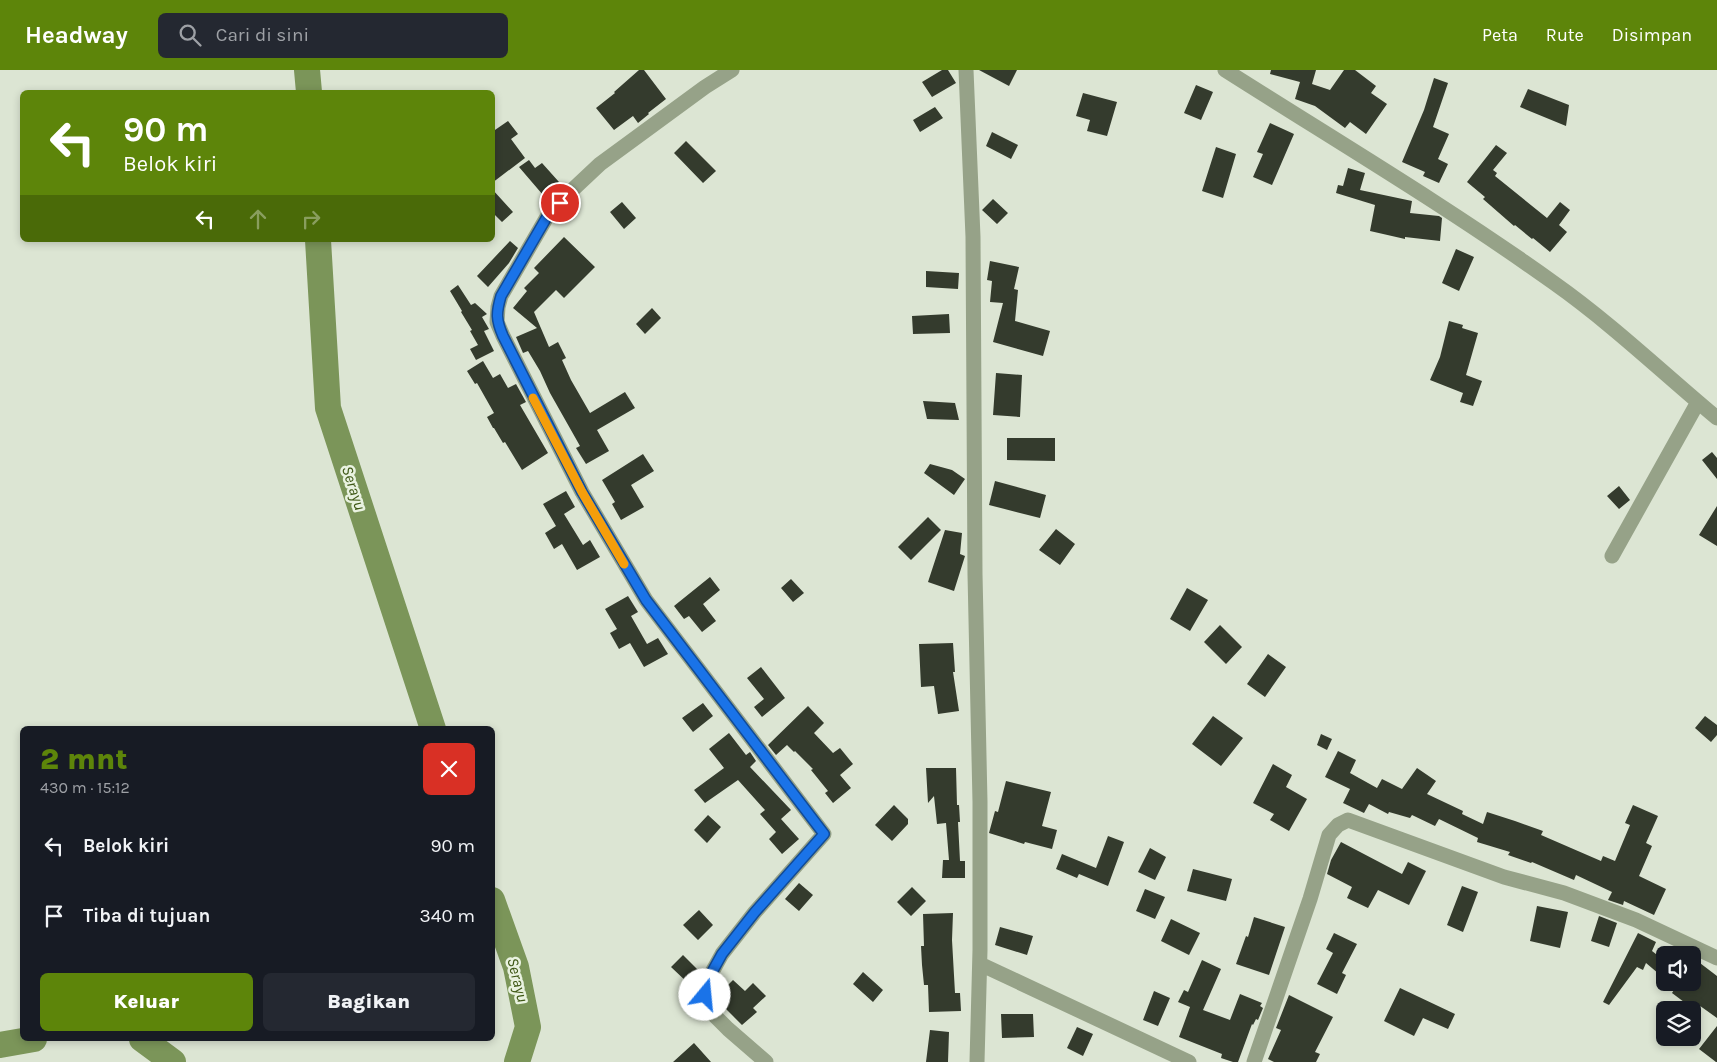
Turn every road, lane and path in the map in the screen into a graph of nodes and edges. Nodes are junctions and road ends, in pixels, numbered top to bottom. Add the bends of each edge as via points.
1 (732, 70) edge
2 (966, 70) edge
3 (1225, 70) edge
4 (1698, 402) junction
5 (1717, 418) edge
6 (1612, 556) dead end
7 (1717, 958) edge
8 (980, 964) junction
9 (766, 1062) edge
10 (977, 1062) edge
11 (1190, 1062) edge
12 (1254, 1062) edge

1 - 9 street via 600,164 551,210 501,296 497,322 582,492 646,600 824,834 733,940 706,983 705,1006
2 - 8 street via 973,237
3 - 4 street via 1451,212 1555,284 1628,340
4 - 5 street
4 - 6 street
7 - 12 street via 1618,913 1564,893 1504,877 1348,820 1329,835
8 - 10 street
8 - 11 street

